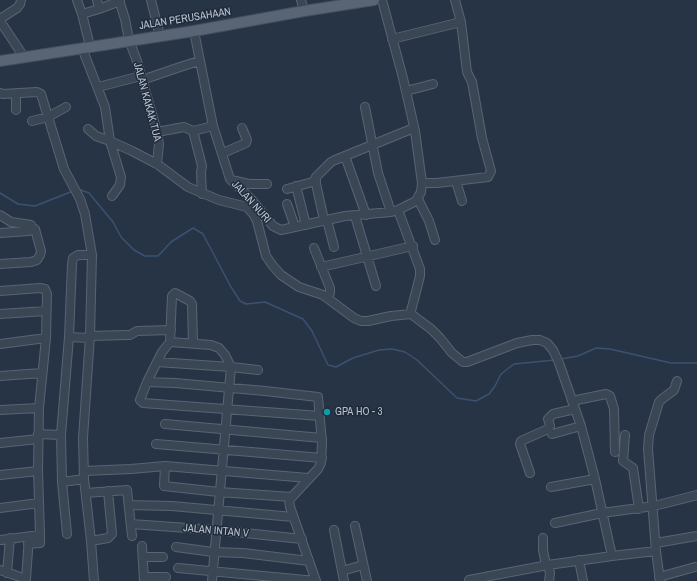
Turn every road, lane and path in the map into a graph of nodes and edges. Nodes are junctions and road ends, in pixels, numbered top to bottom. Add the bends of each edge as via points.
1 (20, 0) edge
2 (77, 0) edge
3 (97, 0) edge
4 (151, 0) edge
5 (301, 0) edge
6 (374, 0) edge
7 (382, 0) edge
8 (455, 0) edge
9 (119, 1) edge
10 (99, 9) junction
11 (304, 11) junction
12 (82, 14) junction
13 (0, 20) edge
14 (461, 22) junction
15 (194, 31) junction
16 (160, 36) junction
17 (392, 39) junction
18 (130, 40) junction
19 (86, 47) junction
20 (24, 57) junction
21 (0, 61) edge
22 (200, 62) junction
23 (142, 78) junction
24 (433, 84) dead end
25 (98, 87) junction
26 (406, 91) junction
27 (0, 93) edge
28 (16, 93) junction
29 (365, 106) dead end
30 (66, 107) dead end
31 (16, 110) dead end
32 (48, 117) junction
33 (32, 121) dead end
34 (213, 126) junction
35 (242, 128) dead end
36 (414, 128) junction
37 (88, 129) dead end
38 (193, 131) junction
39 (157, 132) junction
40 (110, 141) junction
41 (373, 145) junction
42 (223, 153) junction
43 (345, 156) junction
44 (157, 164) junction
45 (231, 180) junction
46 (316, 181) junction
47 (456, 181) junction
48 (422, 183) junction
49 (267, 184) dead end
50 (296, 186) junction
51 (287, 189) dead end
52 (202, 194) junction
53 (112, 196) dead end
54 (418, 199) junction
55 (462, 201) dead end
56 (287, 204) dead end
57 (395, 211) junction
58 (256, 212) junction
59 (0, 215) edge
60 (366, 215) junction
61 (355, 216) junction
62 (326, 220) junction
63 (306, 225) junction
64 (295, 227) junction
65 (32, 228) junction
66 (0, 233) edge
67 (435, 240) dead end
68 (412, 246) junction
69 (334, 247) dead end
70 (314, 248) dead end
71 (92, 255) junction
72 (367, 256) junction
73 (0, 264) edge
74 (321, 267) junction
75 (376, 286) dead end
76 (0, 292) edge
77 (328, 297) junction
78 (46, 311) junction
79 (0, 314) edge
80 (411, 314) junction
81 (171, 330) junction
82 (69, 337) junction
83 (90, 337) junction
84 (46, 338) junction
85 (170, 342) junction
86 (193, 343) junction
87 (0, 344) edge
88 (157, 362) junction
89 (231, 367) junction
90 (258, 370) dead end
91 (42, 373) junction
92 (0, 376) edge
93 (677, 381) dead end
94 (147, 382) junction
95 (229, 388) junction
96 (572, 401) junction
97 (39, 408) junction
98 (575, 409) junction
99 (0, 410) edge
100 (226, 410) junction
101 (320, 416) junction
102 (165, 424) dead end
103 (581, 426) junction
104 (225, 430) junction
105 (552, 434) dead end
106 (60, 435) junction
107 (625, 435) dead end
108 (38, 437) junction
109 (322, 438) junction
110 (0, 443) edge
111 (156, 444) dead end
112 (223, 449) junction
113 (615, 452) dead end
114 (322, 458) junction
115 (165, 466) junction
116 (222, 470) junction
117 (38, 471) junction
118 (530, 473) dead end
119 (0, 475) edge
120 (84, 475) junction
121 (308, 478) junction
122 (595, 479) junction
123 (62, 482) junction
124 (552, 487) dead end
125 (108, 491) junction
126 (219, 492) junction
127 (86, 493) junction
128 (697, 495) edge
129 (292, 496) junction
130 (39, 503) junction
131 (129, 505) junction
132 (654, 506) junction
133 (0, 508) edge
134 (639, 509) junction
135 (218, 511) junction
136 (602, 513) junction
137 (293, 517) junction
138 (555, 523) dead end
139 (131, 524) junction
140 (356, 526) dead end
141 (216, 530) junction
142 (334, 530) dead end
143 (67, 534) dead end
144 (132, 536) dead end
145 (697, 536) edge
146 (10, 538) junction
147 (543, 538) dead end
148 (302, 539) junction
149 (0, 540) edge
150 (28, 540) junction
151 (91, 541) junction
152 (142, 546) dead end
153 (176, 547) dead end
154 (656, 547) junction
155 (214, 552) junction
156 (612, 556) junction
157 (143, 557) junction
158 (162, 557) dead end
159 (579, 560) junction
160 (309, 561) junction
161 (363, 565) junction
162 (547, 565) junction
163 (178, 568) dead end
164 (695, 568) dead end
165 (3, 571) edge
166 (213, 571) junction
167 (342, 571) junction
168 (166, 577) dead end
169 (144, 579) edge
170 (659, 579) edge
171 (26, 580) edge
172 (469, 580) dead end
173 (94, 581) edge
174 (212, 581) edge
175 (316, 581) edge
176 (344, 581) edge
177 (367, 581) edge
178 (549, 581) edge
179 (583, 581) edge

1 - 13 street via 17,8
2 - 12 street
3 - 10 street
4 - 16 street
5 - 11 street
6 - 11 main road, JALAN PERUSAHAAN
7 - 17 street
8 - 14 street
9 - 10 street
9 - 18 street, JALAN KAKAK TUA
10 - 12 street
11 - 15 main road, JALAN PERUSAHAAN
12 - 19 street
13 - 20 street
14 - 17 street
14 - 47 street via 467,72 472,82 491,171 488,177
15 - 16 main road, JALAN PERUSAHAAN
15 - 22 street, JALAN NURI
16 - 18 main road, JALAN PERUSAHAAN
17 - 26 street
18 - 19 main road, JALAN PERUSAHAAN
18 - 23 street, JALAN KAKAK TUA
19 - 20 main road, JALAN PERUSAHAAN
19 - 25 street
20 - 21 main road, JALAN PERUSAHAAN
22 - 23 street
22 - 34 street, JALAN NURI
23 - 25 street
23 - 39 street, JALAN KAKAK TUA
24 - 26 street
25 - 40 street via 108,118
26 - 36 street
27 - 28 street
28 - 31 street
28 - 32 street via 40,93
29 - 41 street
30 - 32 street
32 - 33 street
32 - 71 street via 64,169 85,214
34 - 38 street
34 - 42 street, JALAN NURI
35 - 42 street via 246,143
36 - 41 street
36 - 48 street
37 - 40 street via 96,136
38 - 39 street via 184,127
38 - 52 street via 202,166
39 - 44 street, JALAN KAKAK TUA
40 - 44 street
40 - 53 street via 121,180
41 - 43 street
41 - 57 street via 378,173
42 - 45 street, JALAN NURI
43 - 46 street via 331,162 316,177
43 - 60 street
44 - 52 street via 183,184
45 - 49 street
45 - 58 street, JALAN NURI via 251,199
46 - 50 street
46 - 62 street
47 - 48 street
47 - 55 street
48 - 54 street
50 - 51 street
50 - 63 street
52 - 58 street
54 - 57 street
54 - 67 street
56 - 64 street
57 - 60 street, JALAN NURI
57 - 68 street
58 - 64 street, JALAN NURI via 277,229
58 - 77 street via 266,256 273,266 299,287
59 - 65 street via 11,222
60 - 61 street, JALAN NURI
61 - 62 street, JALAN NURI
61 - 72 street
62 - 63 street, JALAN NURI
62 - 69 street
63 - 64 street, JALAN NURI
65 - 66 street
65 - 73 street via 41,251 37,260
68 - 72 street
68 - 80 street via 420,276
70 - 74 street
71 - 82 street via 78,255 72,260
71 - 83 street
72 - 74 street
72 - 75 street
74 - 77 street via 330,288
76 - 78 street via 45,289
77 - 80 street via 349,315 361,321
78 - 79 street
78 - 84 street
80 - 96 street via 431,329 458,360 463,362 517,343 532,340 547,343 559,362
81 - 83 street via 137,331 126,336
81 - 85 street
81 - 86 street via 172,296 175,293 192,304
82 - 83 street
82 - 106 street
83 - 120 street via 83,438
84 - 87 street
84 - 91 street
85 - 86 street
85 - 88 street
86 - 89 street via 219,348
88 - 89 street
88 - 94 street
89 - 90 street
89 - 95 street
91 - 92 street
91 - 97 street
93 - 132 street via 674,390 659,402 649,435
94 - 95 street
94 - 100 street via 140,400 143,403
95 - 100 street
95 - 101 street via 316,396 320,401
96 - 98 street
96 - 113 street via 606,394 610,396 614,409
97 - 99 street
97 - 108 street
98 - 103 street
98 - 118 street via 553,414 548,419 548,429 521,441
100 - 101 street
100 - 104 street
101 - 109 street
102 - 104 street
103 - 105 street
103 - 122 street
104 - 109 street
104 - 112 street
106 - 108 street
106 - 123 street
107 - 134 street via 623,461 633,468
108 - 110 street
108 - 117 street
109 - 114 street
111 - 112 street
112 - 114 street
112 - 116 street
114 - 121 street via 318,469
115 - 116 street
115 - 120 street
115 - 126 street via 164,486
116 - 121 street
116 - 126 street
117 - 119 street
117 - 130 street
120 - 123 street
120 - 127 street
121 - 129 street
122 - 124 street
122 - 136 street
123 - 143 street
125 - 127 street
125 - 131 street via 127,490
125 - 151 street via 112,534 108,538
126 - 129 street
126 - 135 street
127 - 151 street
128 - 132 street
129 - 137 street via 289,500
130 - 133 street
130 - 150 street via 40,535
131 - 135 street
131 - 139 street
132 - 134 street
132 - 154 street
134 - 136 street
135 - 137 street
135 - 141 street
136 - 138 street
136 - 156 street
137 - 148 street
139 - 141 street, JALAN INTAN V
139 - 144 street
140 - 161 street
141 - 148 street, JALAN INTAN V
141 - 155 street
142 - 167 street
145 - 154 street
146 - 149 street
146 - 150 street
146 - 165 street
147 - 162 street
148 - 160 street
150 - 171 street
151 - 173 street
152 - 157 street
153 - 155 street
154 - 156 street
154 - 170 street
155 - 160 street
155 - 166 street
156 - 159 street
157 - 158 street
157 - 169 street
159 - 162 street
159 - 179 street
160 - 175 street
161 - 167 street
161 - 177 street
162 - 172 street
162 - 178 street
163 - 166 street
164 - 170 street
165 - 171 street
166 - 174 street
166 - 175 street
167 - 176 street
168 - 169 street

